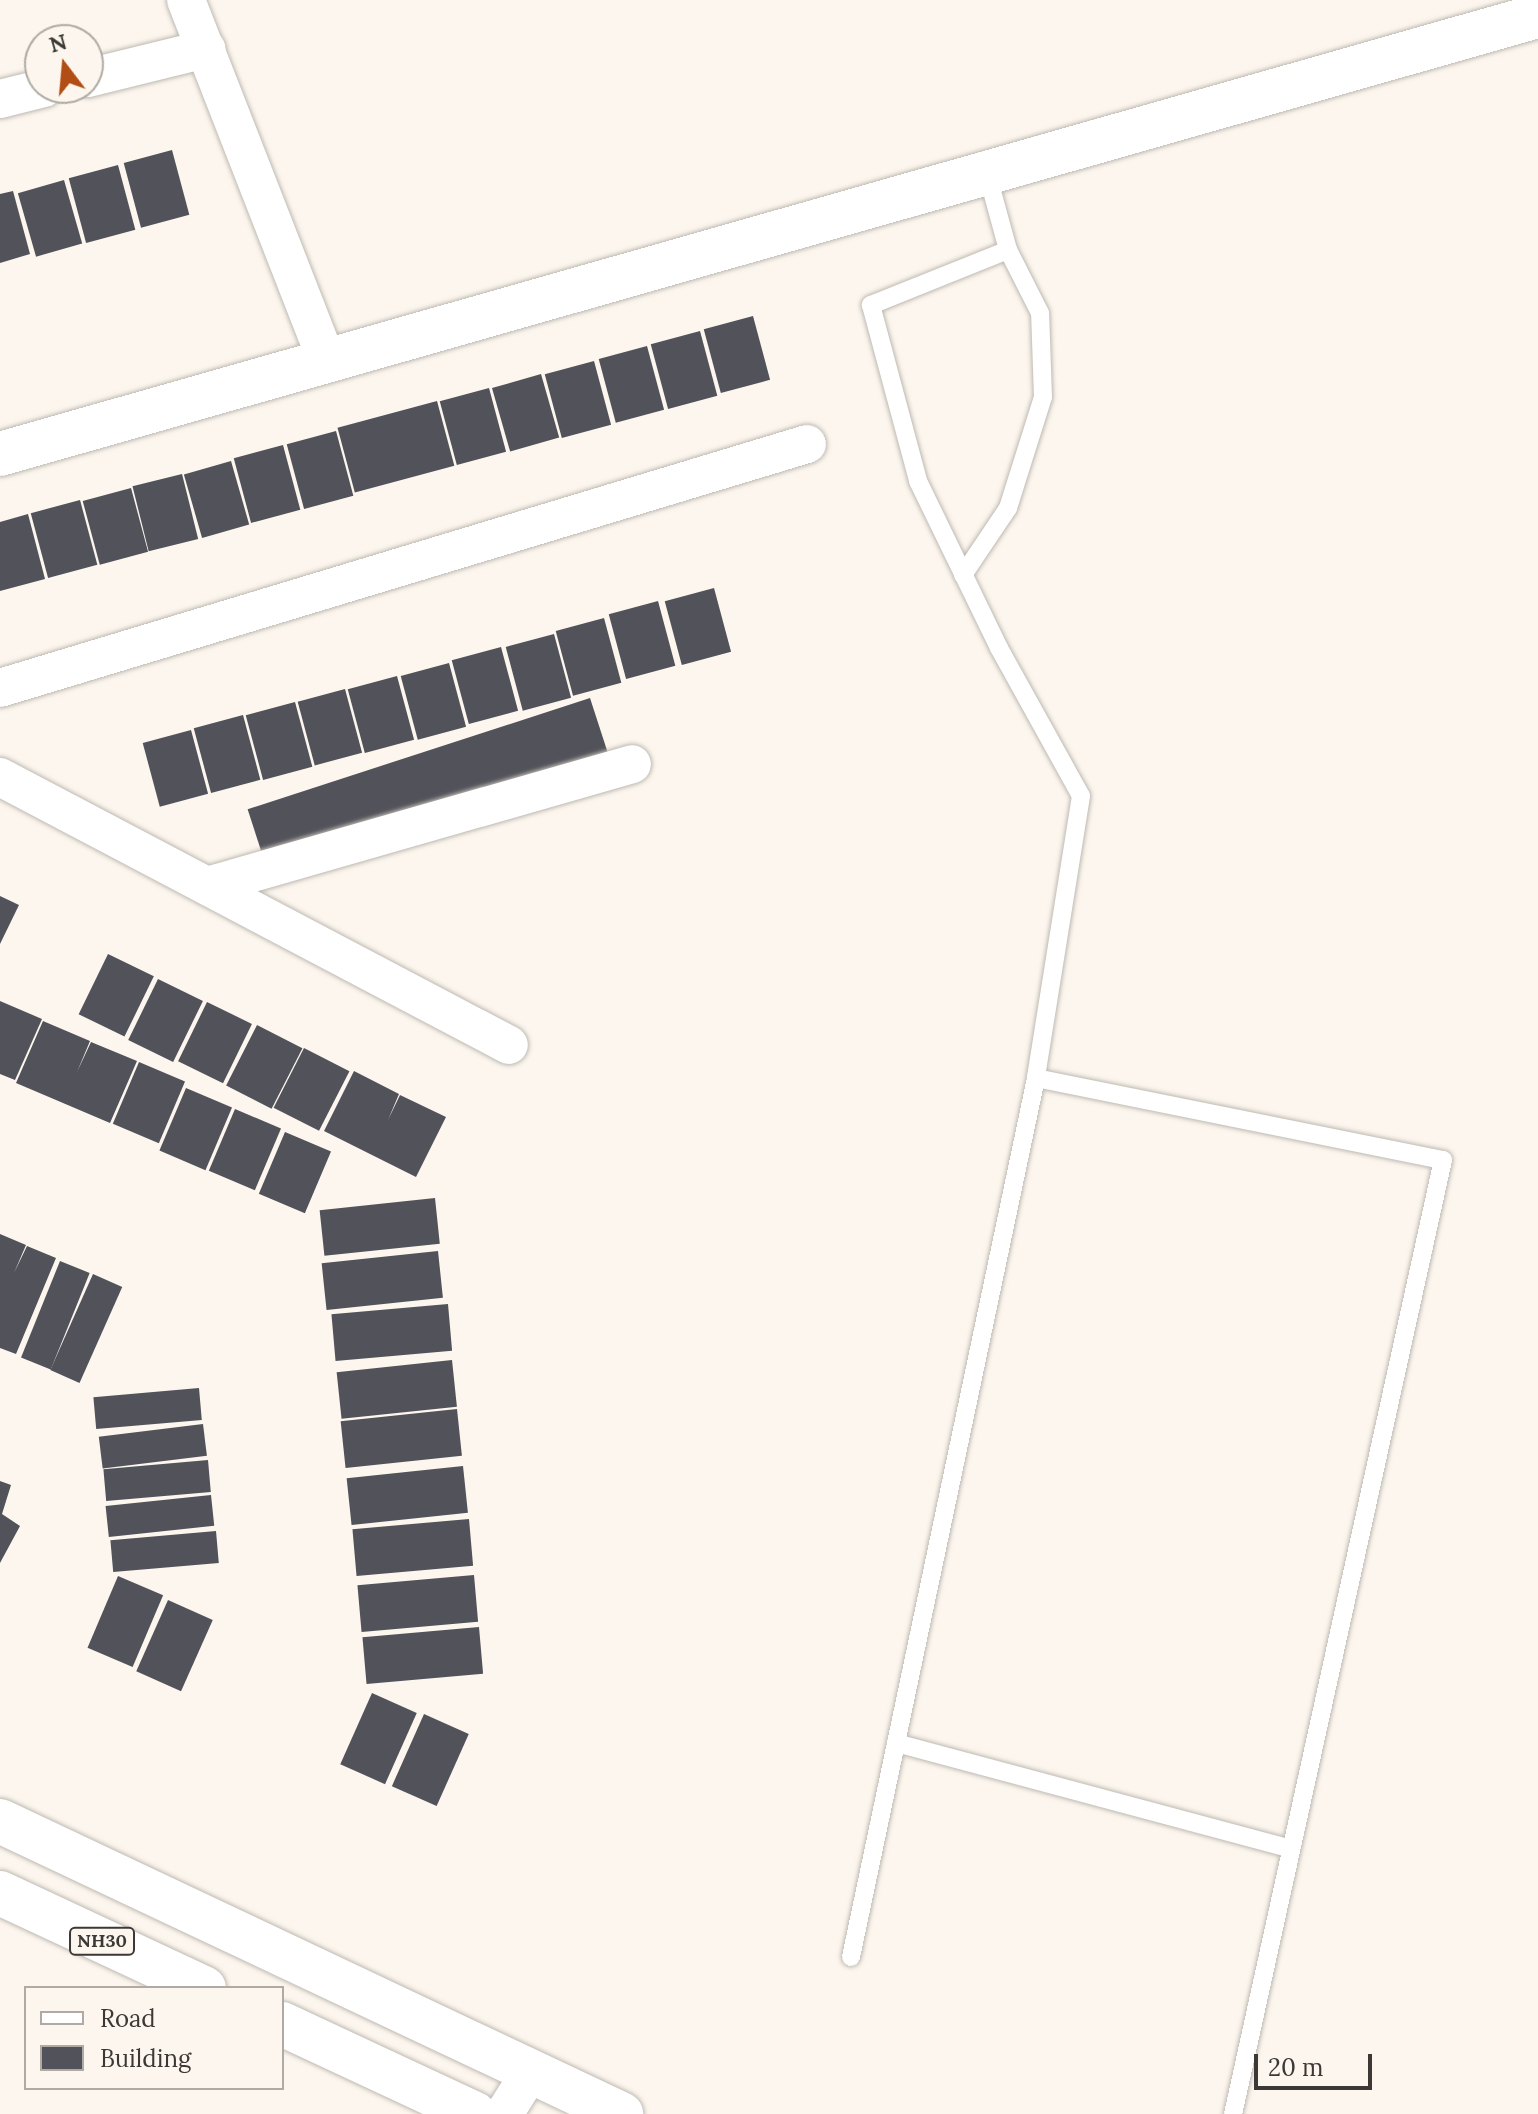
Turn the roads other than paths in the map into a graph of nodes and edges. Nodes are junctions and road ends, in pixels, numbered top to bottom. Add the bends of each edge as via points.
1 (186, 0) edge
2 (1538, 16) edge
3 (206, 49) junction
4 (104, 74) edge
5 (24, 93) edge
6 (0, 99) edge
7 (987, 173) junction
8 (1008, 250) junction
9 (327, 361) junction
10 (807, 444) dead end
11 (0, 454) edge
12 (963, 575) junction
13 (0, 688) edge
14 (632, 764) dead end
15 (0, 777) edge
16 (207, 886) junction
17 (509, 1045) dead end
18 (1036, 1078) junction
19 (896, 1743) junction
20 (0, 1821) edge
21 (1289, 1848) junction
22 (0, 1893) edge
23 (851, 1957) dead end
24 (200, 1986) edge
25 (284, 2025) edge
26 (531, 2071) junction
27 (475, 2114) edge
28 (504, 2114) edge
29 (621, 2114) edge
30 (1233, 2114) edge

1 - 3 street
2 - 7 main road
3 - 4 street
3 - 9 street
5 - 6 street
7 - 8 lane
7 - 9 main road
8 - 12 lane via 1040,313 1043,397 1008,508
8 - 12 lane via 871,305 918,481
9 - 11 main road
10 - 13 street
12 - 18 lane via 1081,796
14 - 16 street
15 - 16 street
16 - 17 street
18 - 19 lane
18 - 21 lane via 1443,1160
19 - 21 lane
19 - 23 lane
20 - 26 main road
21 - 30 lane
22 - 24 main road, NH30
25 - 27 main road
26 - 28 street
26 - 29 main road

